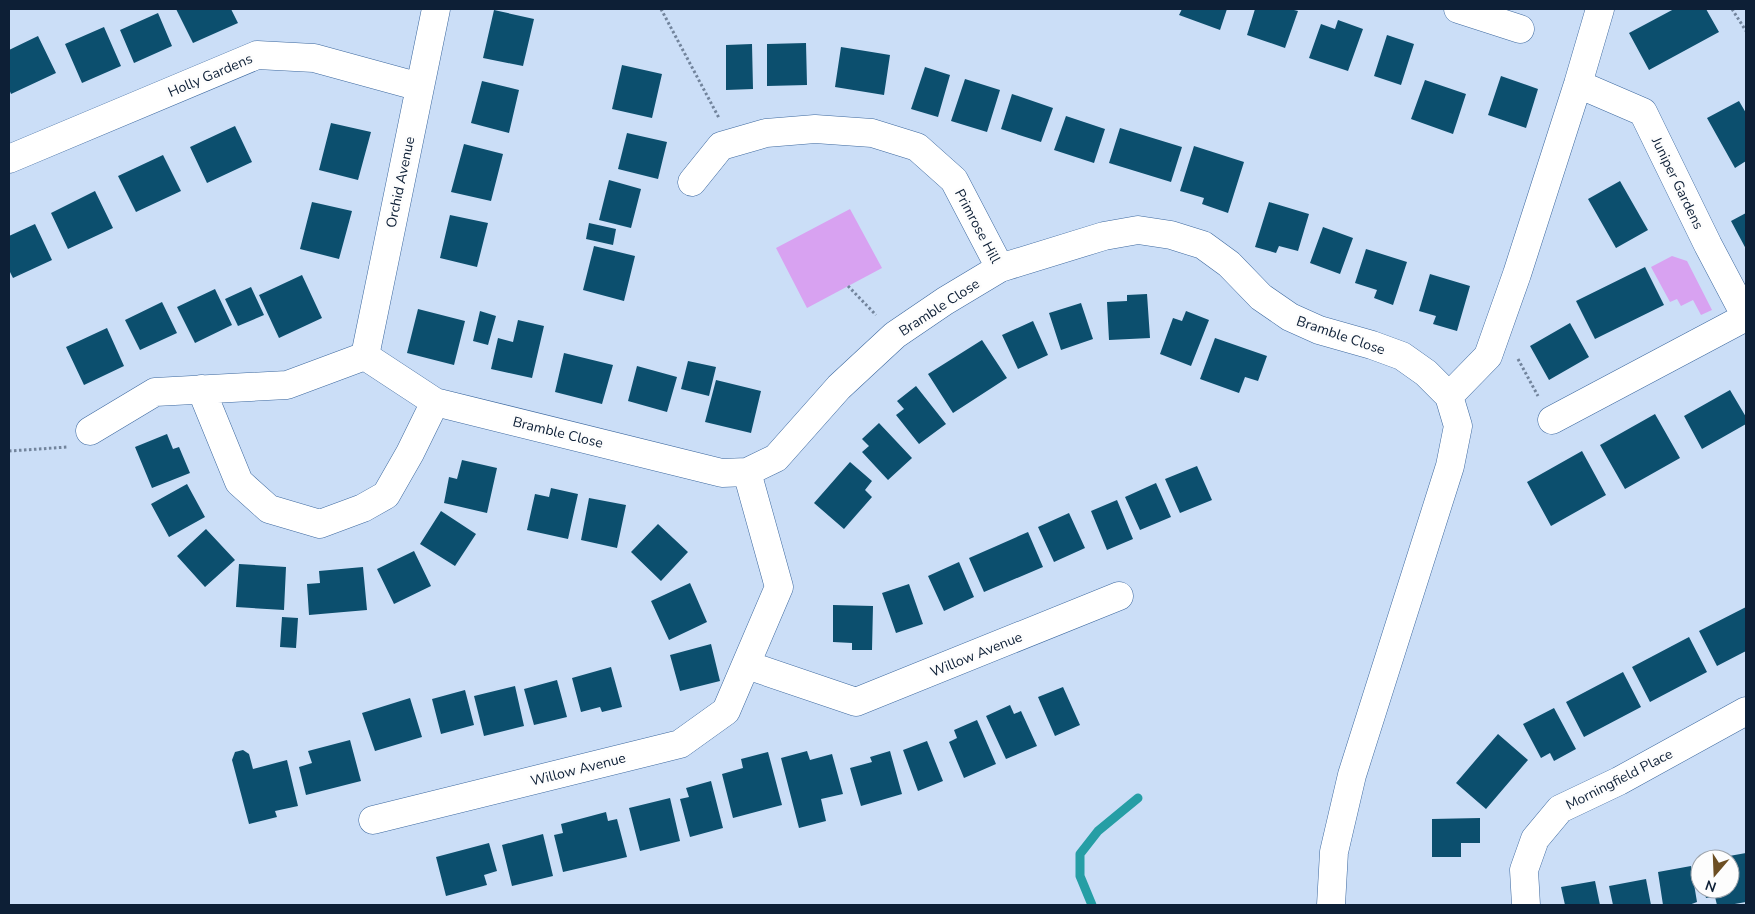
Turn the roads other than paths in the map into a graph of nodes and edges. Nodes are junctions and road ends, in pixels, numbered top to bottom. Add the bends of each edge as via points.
1 (436, 9) edge
2 (1458, 9) edge
3 (1600, 9) edge
4 (1520, 29) dead end
5 (1578, 84) junction
6 (420, 87) junction
7 (9, 159) edge
8 (692, 182) dead end
9 (1000, 268) junction
10 (1746, 317) edge
11 (364, 356) junction
12 (201, 389) junction
13 (1449, 396) junction
14 (435, 402) junction
15 (1552, 420) road end
16 (82, 439) road end
17 (747, 472) junction
18 (1119, 596) dead end
19 (747, 665) junction
20 (1746, 711) edge
21 (373, 820) dead end
22 (1331, 905) edge
23 (1526, 905) edge

1 - 6 street, Orchid Avenue
2 - 4 street
3 - 5 street
5 - 10 street, Juniper Gardens via 1643,112
5 - 13 street via 1488,356
6 - 7 street, Holly Gardens via 314,58 257,55
6 - 11 street, Orchid Avenue
8 - 9 street, Primrose Hill via 720,146 766,133 815,129 872,133 917,147 954,180
9 - 13 street, Bramble Close via 1104,236 1138,230 1170,235 1203,245 1229,264 1260,296 1290,317 1319,330 1402,356 1426,373
9 - 17 street, Bramble Close via 895,336 839,387 776,458
10 - 15 street, Juniper Gardens
11 - 12 street via 287,385
11 - 14 street, Bramble Close
12 - 14 street via 238,482 269,509 320,524 363,508 386,495
12 - 16 street via 154,392
13 - 22 street via 1458,426 1450,466 1352,775 1334,852
14 - 17 street, Bramble Close via 722,473
17 - 19 street, Willow Avenue via 778,587
18 - 19 street, Willow Avenue via 856,702
19 - 21 street, Willow Avenue via 726,711 680,744
20 - 23 street, Morningfield Place via 1560,809 1535,839 1524,870

